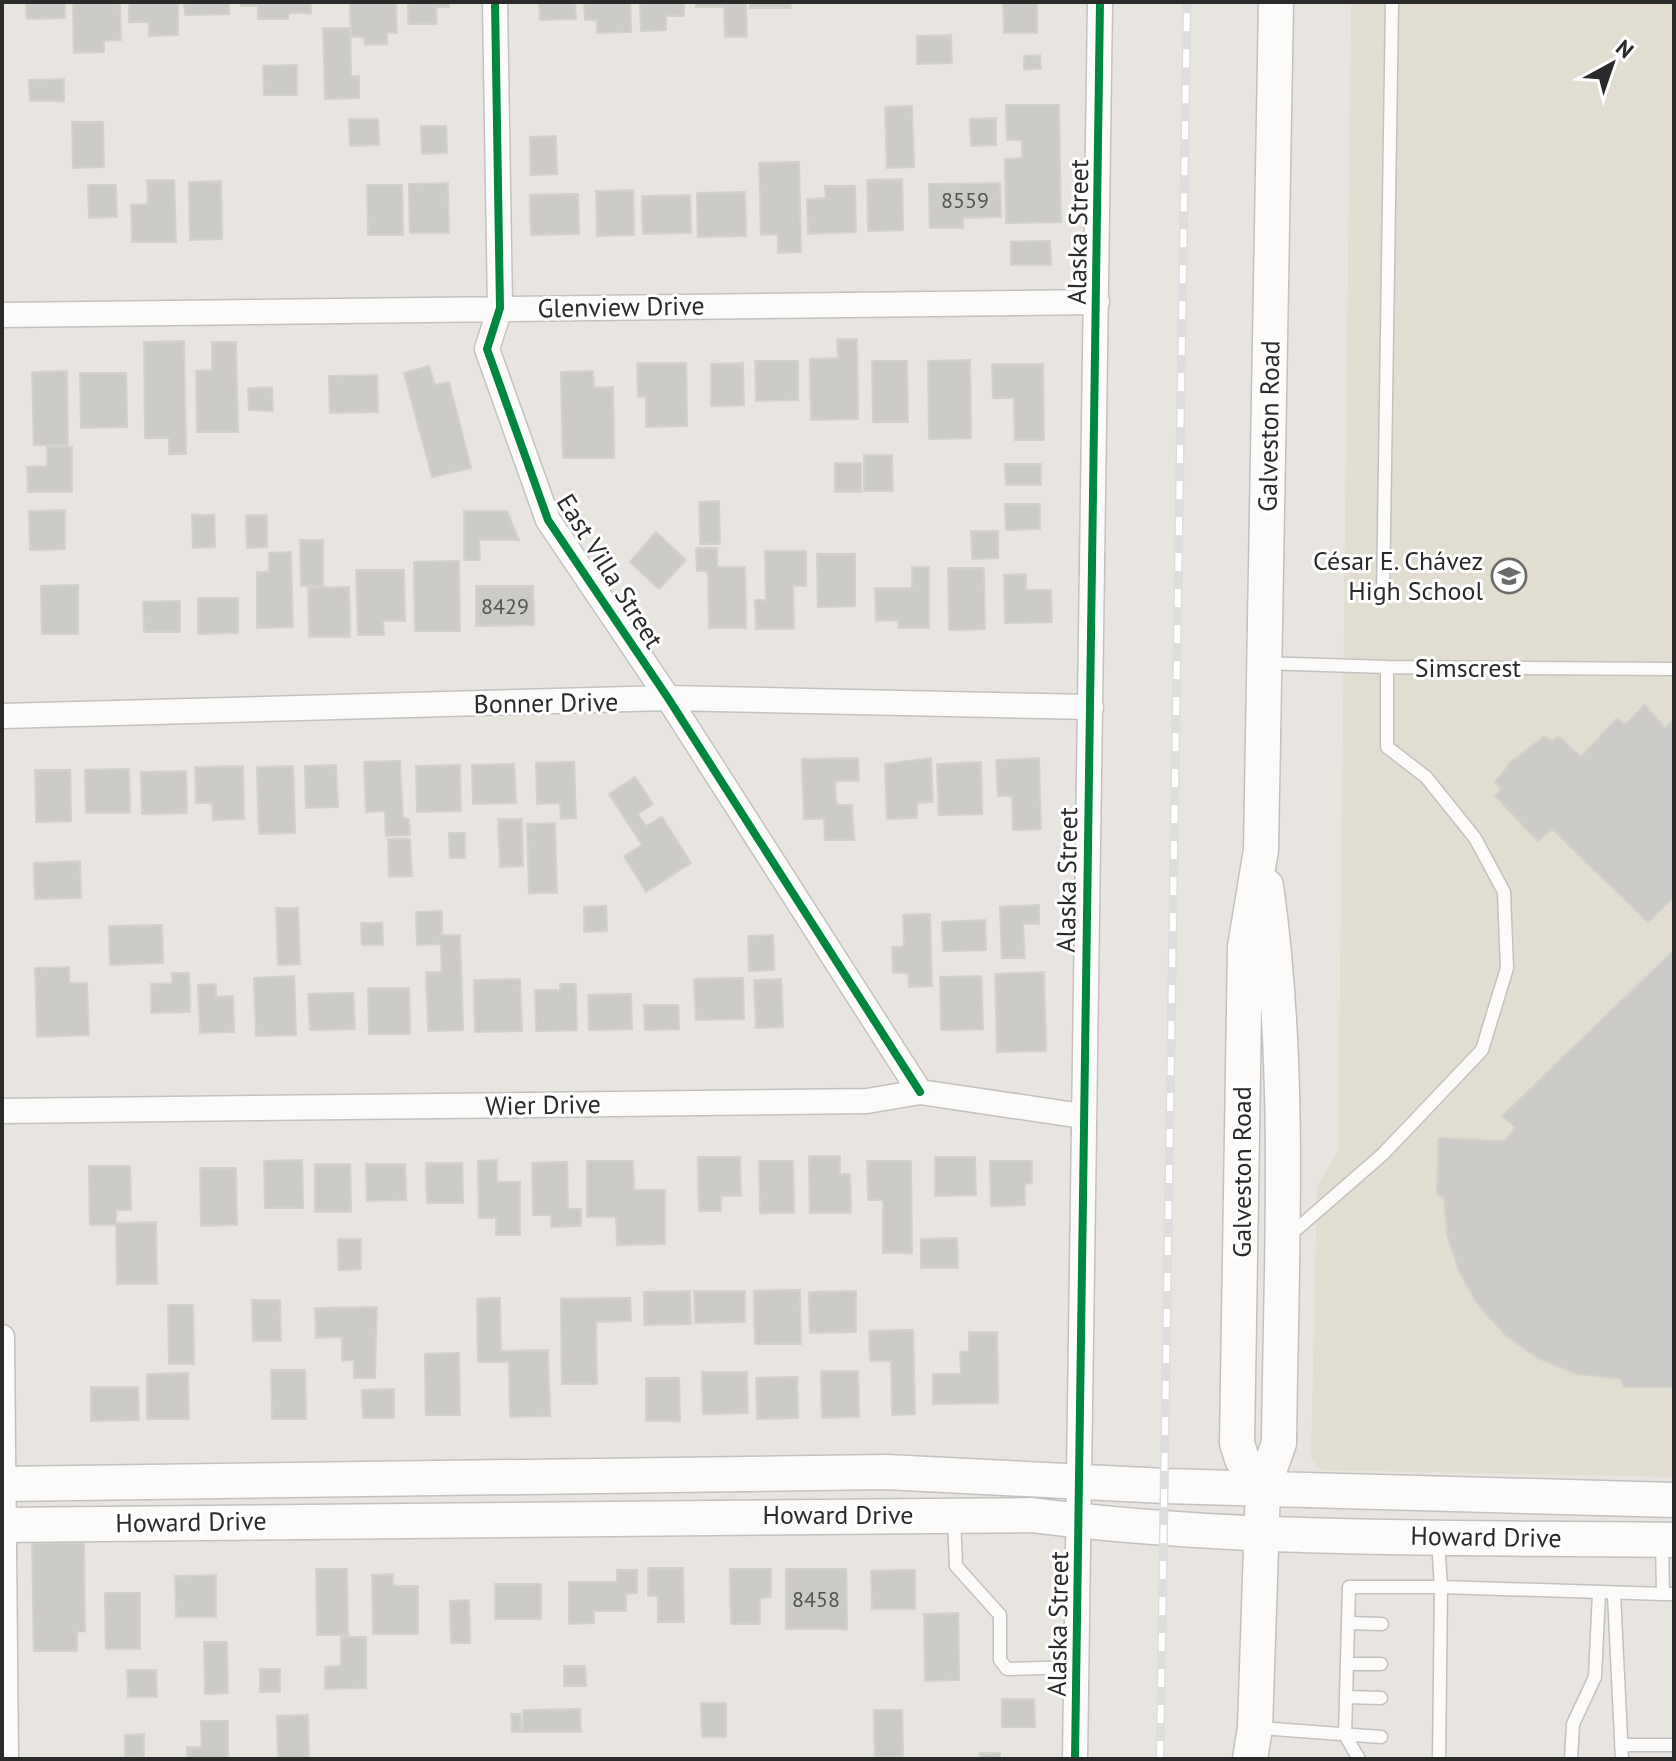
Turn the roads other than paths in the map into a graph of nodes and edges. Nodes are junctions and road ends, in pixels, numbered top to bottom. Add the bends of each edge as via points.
1 (495, 2) edge
2 (1100, 2) edge
3 (1276, 2) edge
4 (1392, 2) edge
5 (1097, 302) junction
6 (500, 308) junction
7 (2, 315) edge
8 (1383, 598) dead end
9 (1262, 663) junction
10 (1387, 667) junction
11 (1674, 669) edge
12 (668, 698) junction
13 (1091, 707) junction
14 (2, 716) edge
15 (1261, 850) junction
16 (920, 1092) junction
17 (1243, 1092) junction
18 (1280, 1092) junction
19 (2, 1111) edge
20 (1082, 1116) junction
21 (1281, 1228) junction
22 (2, 1337) edge
23 (418, 1478) junction
24 (1081, 1480) junction
25 (2, 1484) edge
26 (1263, 1488) junction
27 (1668, 1499) edge
28 (954, 1516) junction
29 (419, 1519) junction
30 (1080, 1521) junction
31 (2, 1525) edge
32 (1261, 1534) junction
33 (1437, 1537) junction
34 (1668, 1540) edge
35 (1441, 1587) junction
36 (1599, 1593) junction
37 (1614, 1594) junction
38 (1669, 1594) edge
39 (1348, 1623) junction
40 (1382, 1624) dead end
41 (1347, 1664) junction
42 (1381, 1664) dead end
43 (1077, 1667) junction
44 (1346, 1697) junction
45 (1381, 1698) dead end
46 (1345, 1735) junction
47 (1381, 1737) dead end
48 (1621, 1745) junction
49 (1674, 1745) edge
50 (1255, 1749) edge
51 (6, 1759) edge
52 (1075, 1759) edge
53 (1359, 1759) edge
54 (1439, 1759) edge
55 (1571, 1759) edge
56 (1622, 1759) edge

1 - 6 street, East Villa Street
2 - 5 street, Alaska Street
3 - 9 main road, Galveston Road
4 - 8 lane
5 - 6 street, Glenview Drive
5 - 13 street, Alaska Street
6 - 7 street, Glenview Drive
6 - 12 street, East Villa Street via 487,349 548,520
9 - 10 lane, Simscrest
9 - 15 main road, Galveston Road
10 - 11 lane, Simscrest
10 - 21 lane via 1387,747 1426,777 1475,838 1504,892 1507,968 1482,1050 1383,1154 1298,1228
12 - 13 street, Bonner Drive
12 - 14 street, Bonner Drive
12 - 16 street, East Villa Street
13 - 20 street, Alaska Street
15 - 17 main road, Galveston Road via 1245,947
15 - 18 main road, Galveston Road via 1275,948
16 - 19 street, Wier Drive via 867,1101
16 - 20 street, Wier Drive
17 - 18 main road
17 - 26 main road, Galveston Road via 1237,1443
18 - 21 main road, Galveston Road
20 - 24 street, Alaska Street
21 - 26 main road, Galveston Road via 1279,1443
22 - 25 street
23 - 24 main road, Howard Drive via 886,1472
23 - 25 main road, Howard Drive
23 - 29 main road
24 - 26 main road, Howard Drive
24 - 30 street, Alaska Street
25 - 31 street
26 - 27 main road, Howard Drive
26 - 32 main road, Galveston Road
27 - 34 main road
28 - 29 main road, Howard Drive
28 - 30 main road, Howard Drive via 1031,1515
28 - 43 lane via 956,1566 1000,1615 1000,1660 1007,1669
29 - 31 main road, Howard Drive
30 - 32 main road, Howard Drive
30 - 43 street, Alaska Street
31 - 51 street
32 - 33 main road, Howard Drive
32 - 50 main road, Galveston Road
33 - 34 main road, Howard Drive
33 - 35 lane
34 - 38 lane
35 - 36 lane
35 - 39 lane via 1349,1587
35 - 54 lane via 1435,1665
36 - 37 lane
36 - 55 lane via 1595,1677 1573,1724
37 - 38 lane
37 - 48 lane
39 - 40 lane
39 - 41 lane
41 - 42 lane
41 - 44 lane
43 - 52 street, Alaska Street
44 - 45 lane
44 - 46 lane
46 - 47 lane
46 - 50 lane
46 - 53 lane
48 - 49 lane
48 - 56 lane

